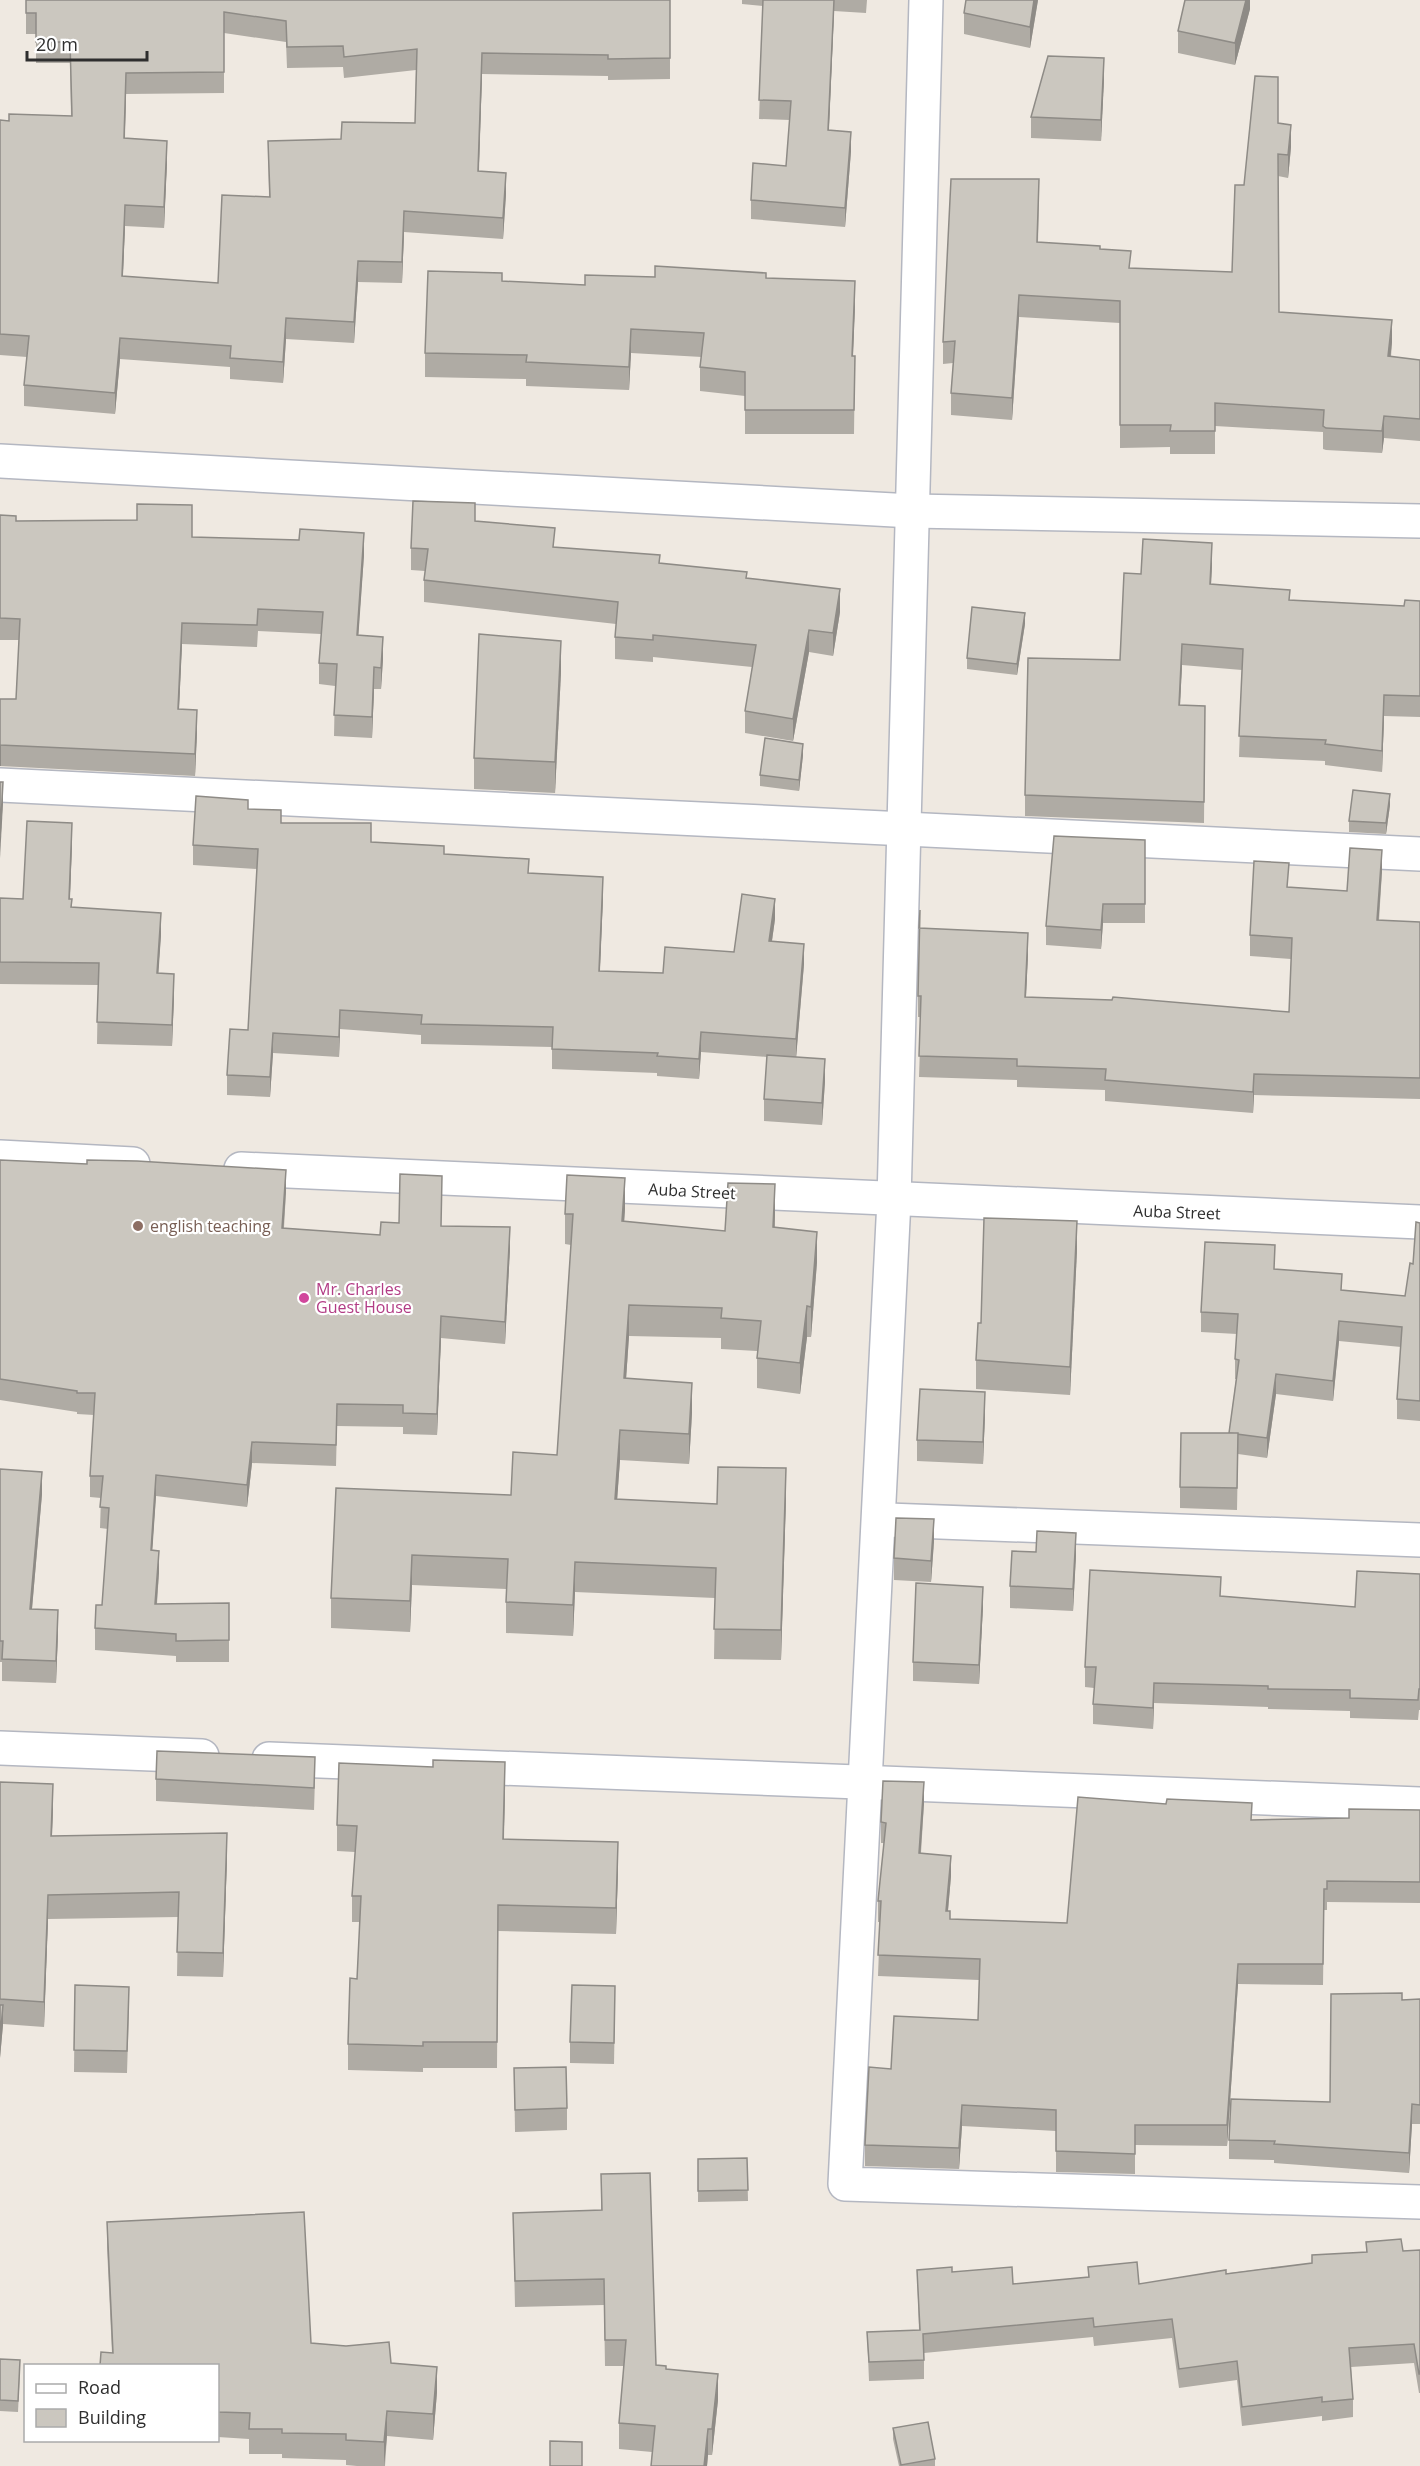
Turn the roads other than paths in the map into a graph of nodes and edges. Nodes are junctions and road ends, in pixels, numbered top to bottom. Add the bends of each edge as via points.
1 (926, 0) edge
2 (0, 461) edge
3 (912, 510) junction
4 (1420, 521) edge
5 (0, 785) edge
6 (904, 829) junction
7 (1420, 854) edge
8 (0, 1157) edge
9 (167, 1165) edge
10 (215, 1168) edge
11 (894, 1200) junction
12 (1420, 1222) edge
13 (879, 1520) junction
14 (1420, 1539) edge
15 (0, 1748) edge
16 (866, 1784) junction
17 (1420, 1804) edge
18 (1420, 2202) edge

1 - 3 street
2 - 3 street
3 - 4 street
3 - 6 street
5 - 6 street
6 - 7 street
6 - 11 street
8 - 9 street
10 - 11 street, Auba Street
11 - 12 street, Auba Street
11 - 13 street
13 - 14 street
13 - 16 street
15 - 16 street
16 - 17 street
16 - 18 street via 845,2184

